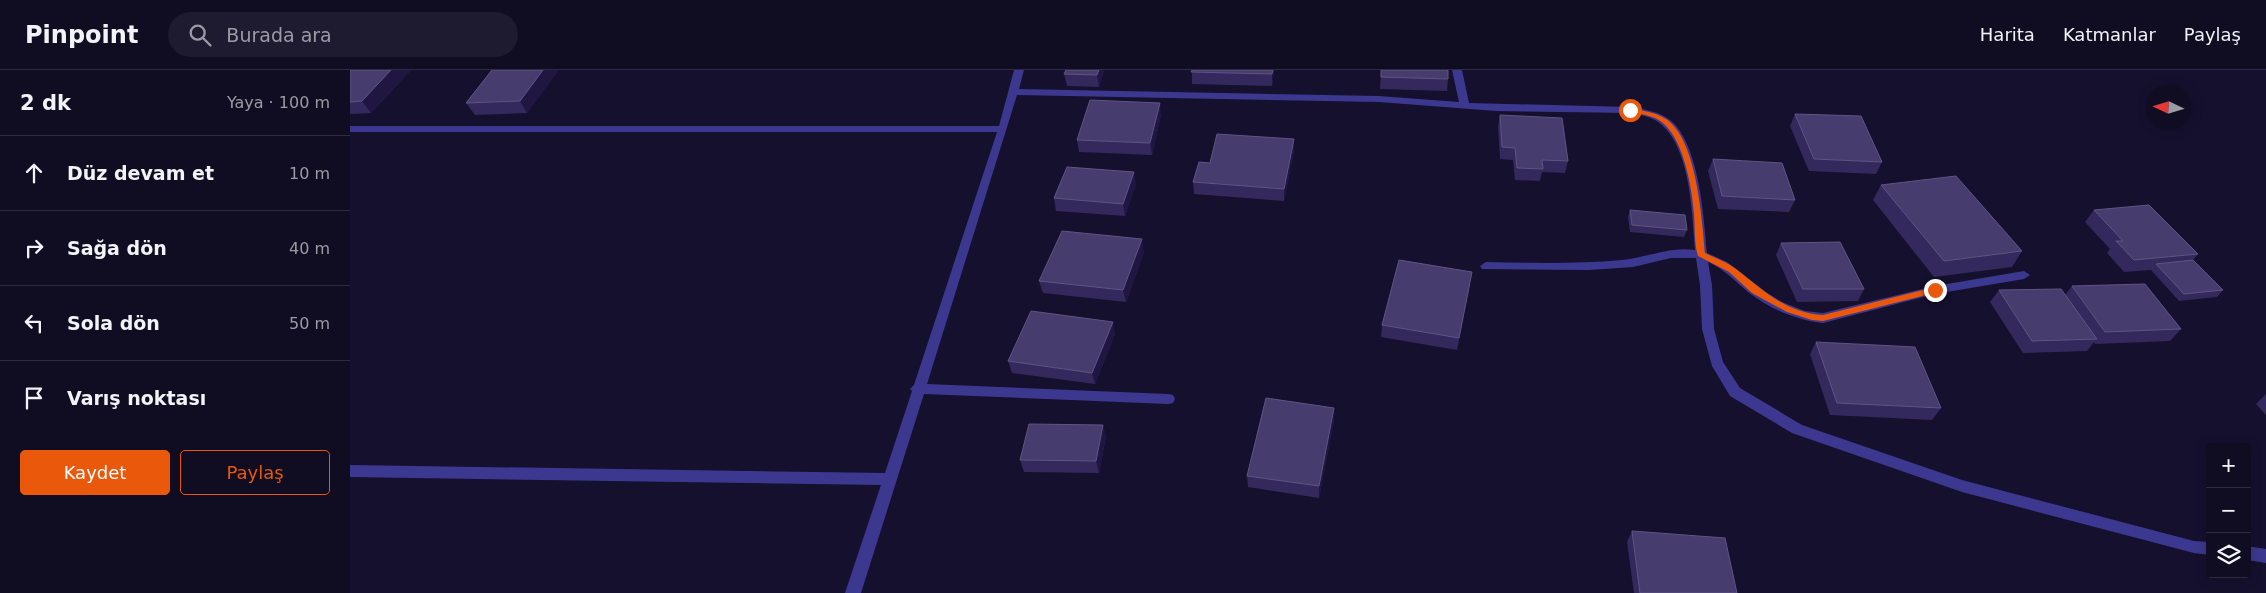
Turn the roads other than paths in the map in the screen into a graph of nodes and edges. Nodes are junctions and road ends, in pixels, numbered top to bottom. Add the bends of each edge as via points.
1 (1019, 70) edge
2 (1457, 70) edge
3 (1012, 92) junction
4 (1465, 106) junction
5 (350, 128) edge
6 (1002, 129) junction
7 (1701, 255) junction
8 (1486, 266) dead end
9 (2024, 275) dead end
10 (917, 390) junction
11 (1168, 399) dead end
12 (350, 471) edge
13 (888, 479) junction
14 (2206, 548) edge
15 (2251, 554) edge
16 (2266, 556) edge
17 (854, 593) edge

1 - 3 street
2 - 4 street
3 - 4 street via 1284,96
3 - 6 street
4 - 7 street via 1630,110 1665,121 1677,135 1688,161 1697,206
5 - 6 street
6 - 10 street
7 - 8 street via 1671,253 1625,264 1569,268
7 - 9 street via 1732,270 1755,291 1790,310 1823,318 1935,290
7 - 14 street via 1708,329 1717,363 1735,392 1796,429 1962,486
10 - 11 street
10 - 13 street
12 - 13 street
13 - 17 street
15 - 16 street

